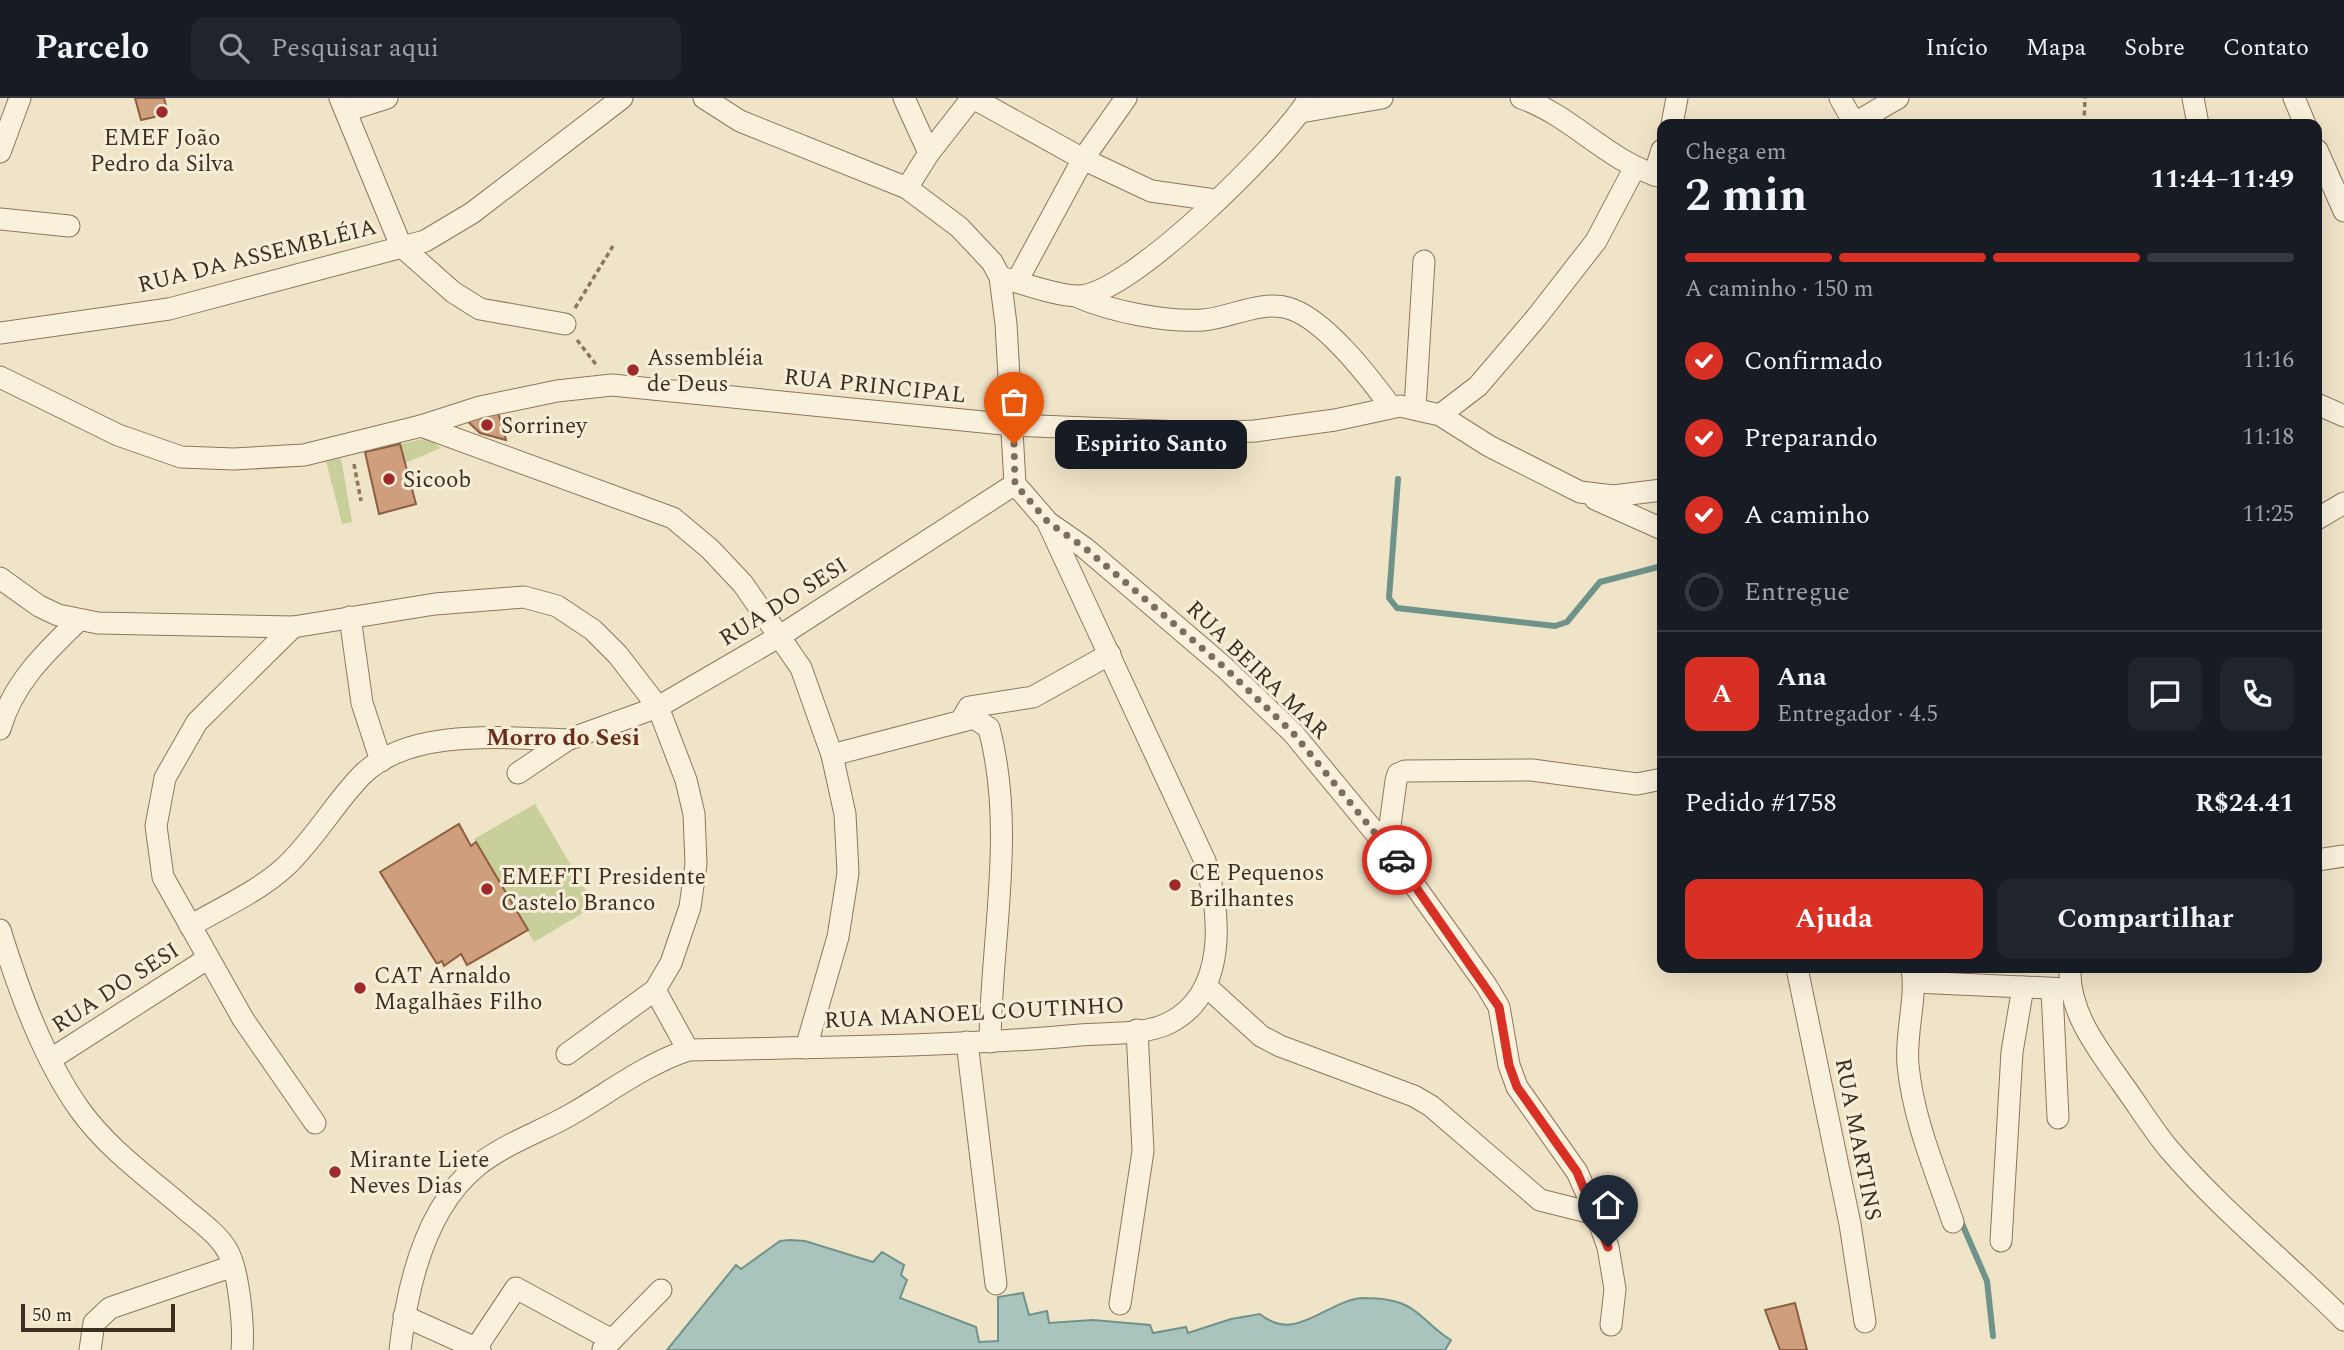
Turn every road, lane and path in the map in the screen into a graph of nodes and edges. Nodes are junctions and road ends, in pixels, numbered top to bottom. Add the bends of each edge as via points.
1 (20, 98) edge
2 (387, 98) edge
3 (622, 98) edge
4 (704, 98) edge
5 (904, 98) edge
6 (972, 98) edge
7 (1126, 98) edge
8 (1382, 98) edge
9 (1521, 98) edge
10 (1677, 98) edge
11 (1840, 98) edge
12 (1898, 98) edge
13 (2085, 98) edge
14 (2193, 98) edge
15 (2294, 98) edge
16 (343, 105) edge
17 (1305, 105) edge
18 (1673, 119) edge
19 (1851, 119) edge
20 (1862, 119) edge
21 (2084, 119) edge
22 (2196, 119) edge
23 (2303, 119) edge
24 (0, 152) edge
25 (929, 153) junction
26 (1083, 159) junction
27 (2322, 161) edge
28 (1650, 174) edge
29 (907, 188) junction
30 (1215, 200) junction
31 (2344, 211) edge
32 (0, 219) edge
33 (69, 226) dead end
34 (401, 246) junction
35 (613, 246) dead end
36 (1424, 261) dead end
37 (1009, 279) junction
38 (1078, 297) junction
39 (565, 324) junction
40 (0, 333) edge
41 (0, 377) edge
42 (612, 386) junction
43 (2322, 406) edge
44 (1391, 407) junction
45 (1415, 408) junction
46 (1440, 415) junction
47 (2344, 416) edge
48 (1013, 425) junction
49 (421, 426) junction
50 (352, 455) dead end
51 (1015, 484) junction
52 (1657, 491) edge
53 (1580, 492) junction
54 (361, 501) dead end
55 (2344, 503) edge
56 (2322, 516) edge
57 (1048, 522) junction
58 (1657, 527) edge
59 (0, 578) edge
60 (350, 617) junction
61 (78, 621) junction
62 (293, 626) junction
63 (780, 636) junction
64 (1110, 654) junction
65 (658, 707) junction
66 (961, 721) junction
67 (0, 729) edge
68 (567, 740) junction
69 (832, 755) junction
70 (381, 761) junction
71 (518, 773) dead end
72 (1657, 780) edge
73 (1387, 847) junction
74 (2344, 856) edge
75 (2322, 859) edge
76 (190, 926) junction
77 (0, 929) edge
78 (207, 959) junction
79 (1798, 973) edge
80 (2068, 973) edge
81 (1913, 975) edge
82 (1206, 986) junction
83 (2022, 987) junction
84 (2060, 989) junction
85 (655, 990) junction
86 (1136, 1030) junction
87 (967, 1042) junction
88 (990, 1042) junction
89 (806, 1048) junction
90 (688, 1051) junction
91 (567, 1054) dead end
92 (51, 1059) junction
93 (2058, 1118) dead end
94 (315, 1123) dead end
95 (1596, 1214) junction
96 (1953, 1222) dead end
97 (2001, 1241) dead end
98 (233, 1266) junction
99 (996, 1283) dead end
100 (661, 1290) dead end
101 (1120, 1304) dead end
102 (404, 1316) junction
103 (2344, 1320) edge
104 (1864, 1322) dead end
105 (1611, 1325) dead end
106 (607, 1345) edge
107 (478, 1349) edge
108 (90, 1350) edge
109 (242, 1350) edge
110 (400, 1350) edge

1 - 24 street
2 - 16 street
3 - 34 street via 472,213 425,240
4 - 29 street via 740,121
5 - 25 street
6 - 25 street
6 - 26 street
7 - 26 street
8 - 17 street
9 - 28 street via 1546,106
10 - 18 street
11 - 19 street
12 - 20 street
13 - 21 path
14 - 22 street
15 - 23 street
16 - 34 street, RUA DA ASSEMBLÉIA
17 - 30 street
25 - 29 street
26 - 30 street via 1151,191
26 - 37 street
27 - 31 street
28 - 46 street via 1478,386
29 - 37 street via 959,227
30 - 38 street via 1137,271 1108,289
32 - 33 street
34 - 39 street, RUA DA ASSEMBLÉIA via 453,292 480,309
34 - 40 street, RUA DA ASSEMBLÉIA via 169,309
35 - 39 path
36 - 45 street
37 - 38 street
37 - 48 street
38 - 44 street via 1110,311 1203,320 1266,306 1286,307 1318,327 1362,367
39 - 42 path
41 - 49 street, RUA PRINCIPAL via 118,435 181,457 304,454
42 - 48 street, RUA PRINCIPAL
42 - 49 street, RUA PRINCIPAL via 556,391 480,407
43 - 47 street
44 - 45 street, RUA PRINCIPAL
44 - 48 street, RUA PRINCIPAL via 1255,431
45 - 46 street, RUA PRINCIPAL
46 - 53 street, RUA PRINCIPAL via 1489,446
48 - 51 street
49 - 63 street via 673,519 743,584
50 - 54 path
51 - 57 street, RUA MANOEL COUTINHO
51 - 63 street, RUA DO SESI
52 - 53 street, RUA PRINCIPAL via 1613,496
53 - 58 street
55 - 56 street
57 - 64 street, RUA MANOEL COUTINHO
57 - 73 street, RUA BEIRA MAR via 1214,658 1293,733
59 - 61 street via 39,606
60 - 62 street
60 - 65 street via 492,598 524,597 557,606 601,638
60 - 70 street via 362,703
61 - 62 street
61 - 67 street via 29,670 5,710
62 - 76 street via 197,722 165,778 156,826 163,877
63 - 65 street, RUA DO SESI
63 - 69 street via 801,668
64 - 66 street via 1033,697 969,707
64 - 82 street, RUA MANOEL COUTINHO via 1213,885 1215,952
65 - 68 street, RUA DO SESI
65 - 85 street via 686,780 694,814 696,864 690,908 671,963
66 - 69 street
66 - 88 street via 974,718 989,728 1001,814
68 - 70 street, RUA DO SESI via 443,740
68 - 71 street, RUA DO SESI
69 - 89 street via 845,814 848,873 838,937
70 - 76 street, RUA DO SESI via 363,773 285,866
72 - 73 street via 1625,783 1532,770 1405,771 1396,781
73 - 95 street, RUA BEIRA MAR via 1499,1007 1517,1087 1577,1172
74 - 75 street
76 - 78 street
77 - 92 street
78 - 92 street, RUA DO SESI
78 - 94 street
79 - 104 street, RUA MARTINS via 1850,1224
80 - 84 street
81 - 83 street
81 - 96 street via 1908,1065 1915,1103
82 - 86 street, RUA MANOEL COUTINHO via 1193,1004 1169,1023
82 - 95 street via 1261,1036 1431,1106 1540,1200
83 - 84 street
83 - 97 street via 2012,1052
84 - 93 street
84 - 103 street via 2167,1146
85 - 90 street
85 - 91 street
86 - 88 street, RUA MANOEL COUTINHO
86 - 101 street via 1143,1151
87 - 88 street, RUA MANOEL COUTINHO
87 - 89 street, RUA MANOEL COUTINHO
87 - 99 street
89 - 90 street, RUA MANOEL COUTINHO
90 - 102 street, RUA MANOEL COUTINHO via 656,1061 477,1166 459,1183 424,1241
92 - 98 street via 80,1110 114,1148 213,1234 228,1250
95 - 105 street, RUA BEIRA MAR via 1608,1247 1615,1289
98 - 108 street via 110,1308 94,1323
98 - 109 street
100 - 106 street
102 - 107 street
102 - 110 street, RUA MANOEL COUTINHO
106 - 107 street via 516,1288

